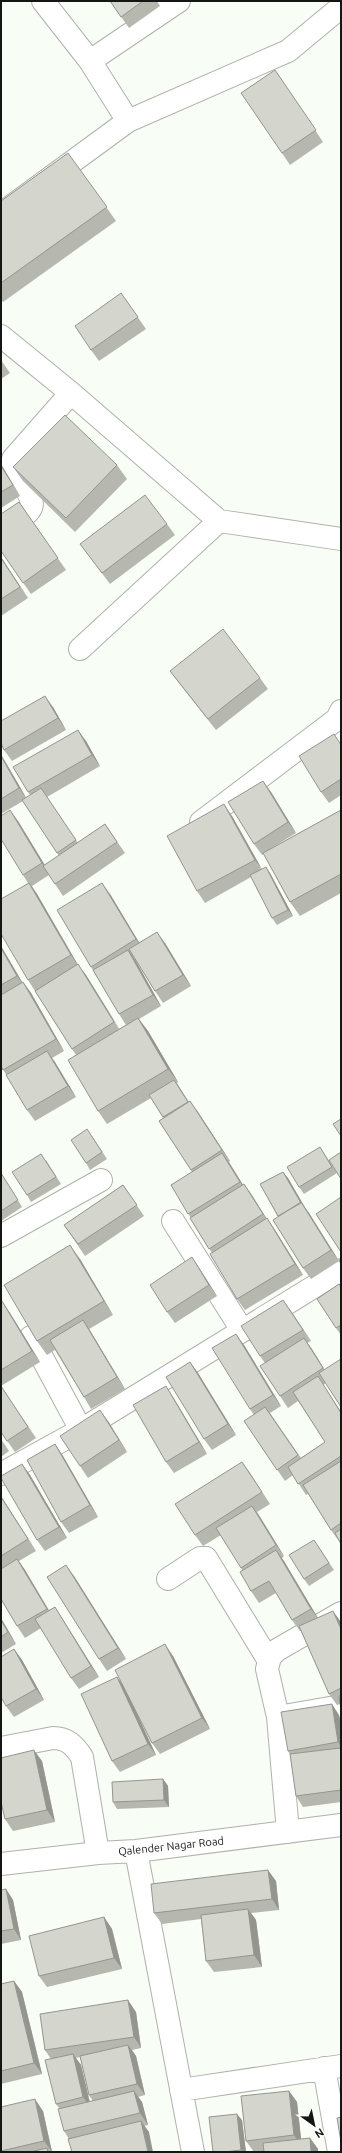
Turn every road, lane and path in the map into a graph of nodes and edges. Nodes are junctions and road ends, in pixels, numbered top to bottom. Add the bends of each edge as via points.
1 (43, 1) edge
2 (179, 1) edge
3 (341, 7) edge
4 (90, 61) junction
5 (128, 121) junction
6 (1, 214) edge
7 (1, 336) edge
8 (71, 393) junction
9 (219, 521) junction
10 (1, 529) edge
11 (341, 539) edge
12 (80, 650) dead end
13 (341, 711) edge
14 (187, 833) edge
15 (101, 1180) dead end
16 (173, 1221) dead end
17 (1, 1236) edge
18 (341, 1270) edge
19 (242, 1330) junction
20 (31, 1337) edge
21 (81, 1430) junction
22 (1, 1474) edge
23 (168, 1579) dead end
24 (341, 1612) edge
25 (269, 1661) junction
26 (341, 1706) edge
27 (278, 1717) junction
28 (1, 1748) edge
29 (341, 1826) edge
30 (288, 1832) junction
31 (136, 1851) junction
32 (98, 1853) junction
33 (1, 1864) edge
34 (333, 2067) edge
35 (181, 2090) junction
36 (193, 2152) edge
37 (339, 2152) edge

1 - 4 street
2 - 4 street
3 - 5 street via 288,50
4 - 5 street
5 - 6 street
7 - 8 street
8 - 9 street
8 - 10 street via 13,459 15,474 29,494 31,505 29,511
9 - 11 street
9 - 12 street
13 - 14 street via 336,720
15 - 17 street
16 - 19 street
18 - 19 street
19 - 21 street
20 - 21 street
21 - 22 street
23 - 25 street via 200,1558 206,1558
24 - 25 street via 277,1650
25 - 27 street via 267,1669
26 - 27 street
27 - 30 street
28 - 32 street via 53,1738 74,1745 82,1757
29 - 30 street, Qalender Nagar Road
30 - 31 street, Qalender Nagar Road
31 - 32 street, Qalender Nagar Road
31 - 35 street
32 - 33 street, Qalender Nagar Road
34 - 35 street
34 - 37 street
35 - 36 street

